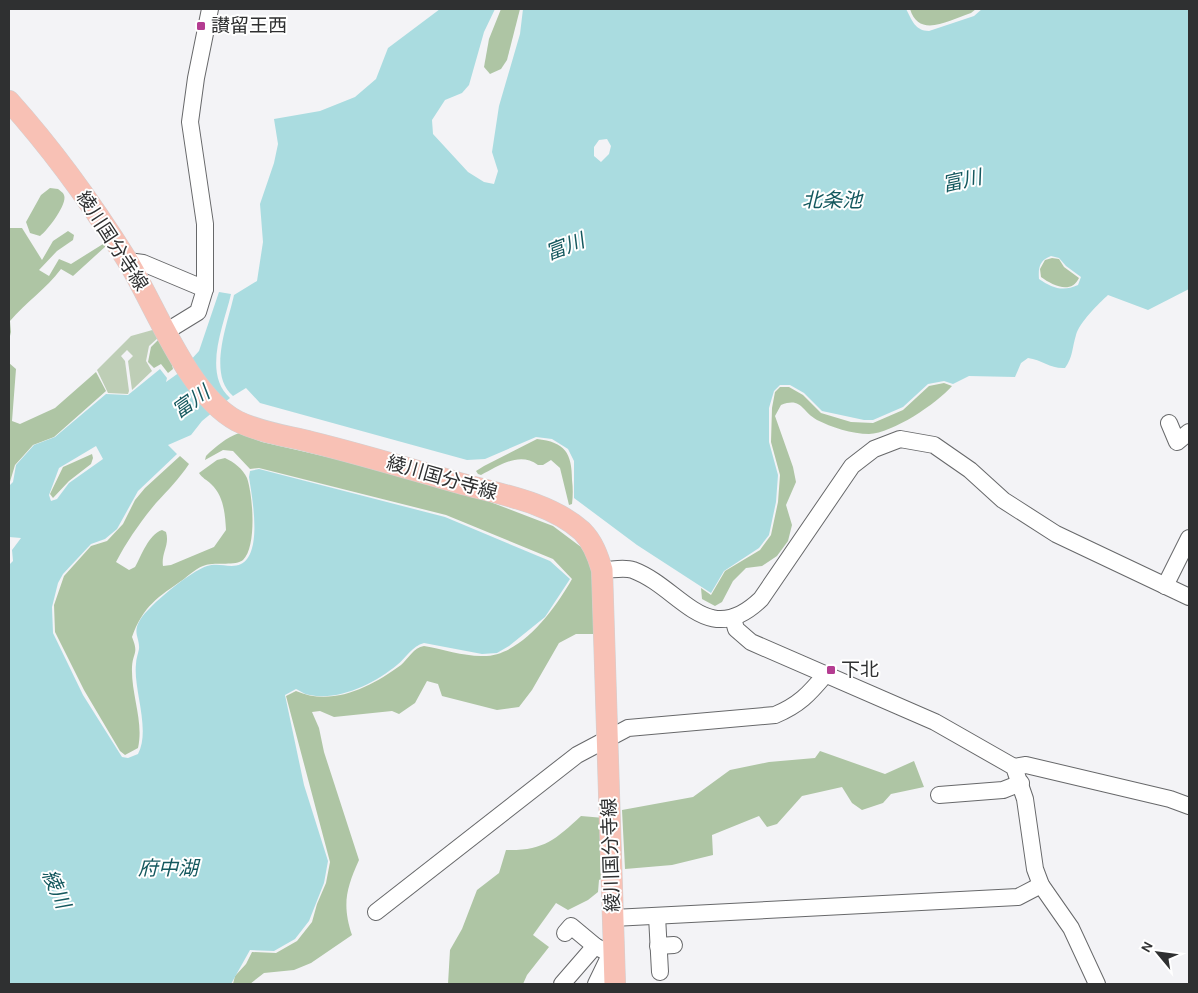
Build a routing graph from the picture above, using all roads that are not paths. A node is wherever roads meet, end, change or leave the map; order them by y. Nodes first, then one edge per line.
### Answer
1 (210, 9) edge
2 (9, 101) edge
3 (128, 261) junction
4 (205, 288) junction
5 (167, 331) junction
6 (1169, 423) dead end
7 (1189, 432) edge
8 (1189, 538) edge
9 (602, 570) junction
10 (1165, 586) junction
11 (1189, 597) edge
12 (732, 618) junction
13 (825, 675) junction
14 (608, 738) junction
15 (1014, 767) junction
16 (1021, 783) junction
17 (939, 795) dead end
18 (1189, 806) edge
19 (1041, 885) junction
20 (376, 912) dead end
21 (657, 916) junction
22 (613, 918) junction
23 (565, 933) dead end
24 (594, 946) junction
25 (612, 956) junction
26 (660, 972) dead end
27 (562, 984) edge
28 (596, 984) edge
29 (614, 984) edge
30 (1097, 984) edge

1 - 4 street
2 - 3 main road, 綾川国分寺線
3 - 4 street
3 - 5 main road, 綾川国分寺線
4 - 5 street
5 - 9 main road, 綾川国分寺線
6 - 7 street
8 - 10 street
9 - 12 street
9 - 14 main road, 綾川国分寺線
10 - 11 street
10 - 12 street
12 - 13 street
13 - 14 street
13 - 15 street
14 - 20 street
14 - 22 main road, 綾川国分寺線
15 - 16 street
15 - 18 street
16 - 17 street
16 - 19 street
19 - 21 street
19 - 30 street
21 - 22 street
21 - 26 street
22 - 25 main road, 綾川国分寺線
23 - 24 street
24 - 25 street
24 - 27 street
25 - 28 street
25 - 29 main road, 綾川国分寺線

